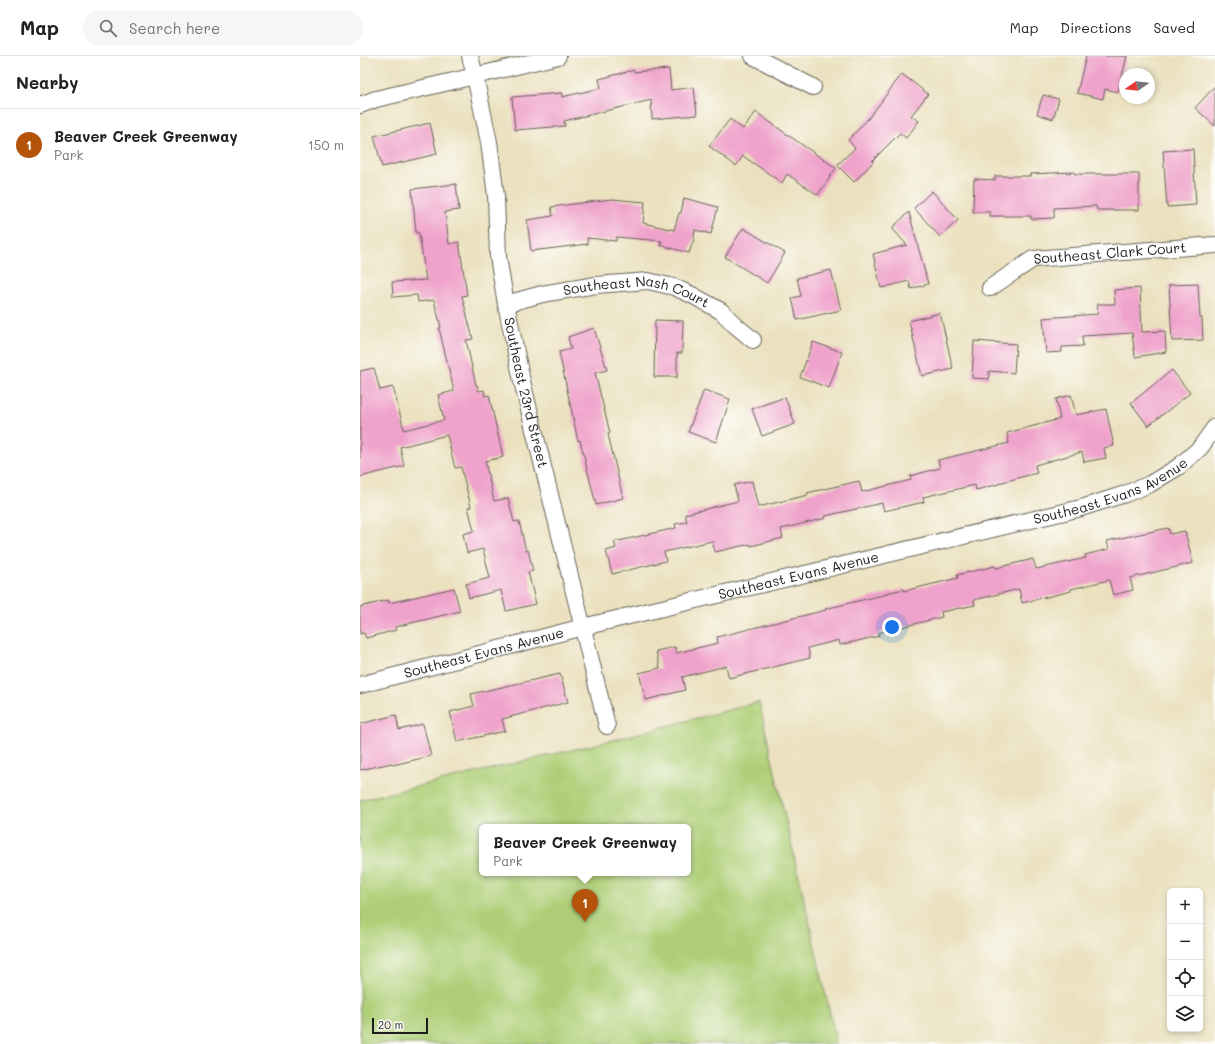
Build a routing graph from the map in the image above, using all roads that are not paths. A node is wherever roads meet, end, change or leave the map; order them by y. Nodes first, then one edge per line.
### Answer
1 (470, 56) edge
2 (558, 56) edge
3 (753, 56) edge
4 (475, 76) junction
5 (813, 87) dead end
6 (360, 105) edge
7 (1215, 245) edge
8 (990, 288) dead end
9 (506, 304) junction
10 (753, 340) dead end
11 (1215, 427) edge
12 (583, 627) junction
13 (360, 685) edge
14 (607, 726) dead end

1 - 4 street, Southeast 23rd Street
2 - 4 street
3 - 5 street
4 - 6 street
4 - 9 street, Southeast 23rd Street
7 - 8 street, Southeast Clark Court
9 - 10 street, Southeast Nash Court
9 - 12 street, Southeast 23rd Street
11 - 12 street, Southeast Evans Avenue
12 - 13 street, Southeast Evans Avenue
12 - 14 street, Southeast 23rd Street

